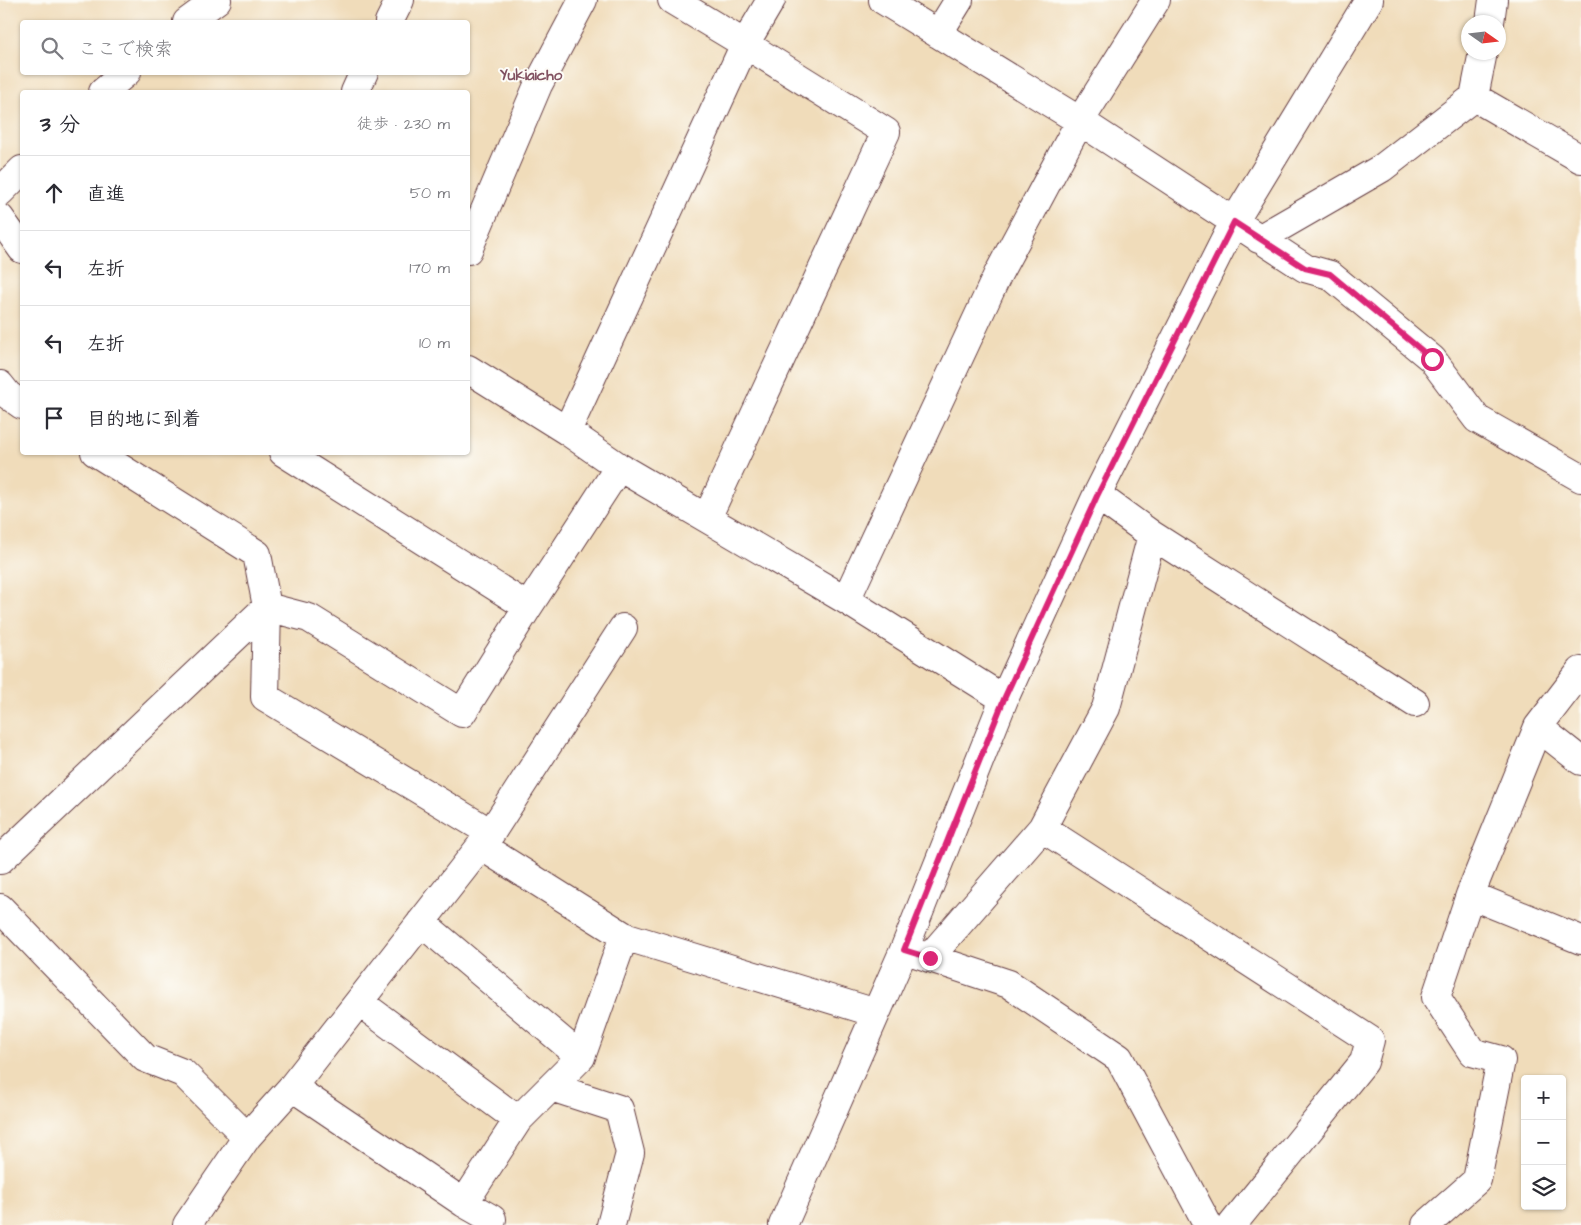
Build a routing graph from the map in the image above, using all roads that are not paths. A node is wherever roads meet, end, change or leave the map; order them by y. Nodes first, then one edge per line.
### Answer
1 (217, 0) edge
2 (400, 0) edge
3 (583, 0) edge
4 (672, 0) edge
5 (771, 0) edge
6 (883, 0) edge
7 (959, 0) edge
8 (1156, 0) edge
9 (1369, 0) edge
10 (1493, 0) edge
11 (1491, 15) edge
12 (190, 20) edge
13 (390, 20) edge
14 (938, 34) junction
15 (745, 44) junction
16 (1481, 60) edge
17 (123, 75) edge
18 (363, 75) edge
19 (105, 90) edge
20 (356, 90) edge
21 (1474, 97) junction
22 (1080, 121) junction
23 (1581, 159) edge
24 (20, 172) edge
25 (0, 192) edge
26 (0, 218) edge
27 (1234, 222) junction
28 (1259, 239) junction
29 (470, 245) edge
30 (20, 246) edge
31 (470, 370) edge
32 (567, 431) junction
33 (100, 455) edge
34 (288, 455) edge
35 (618, 466) junction
36 (1581, 478) edge
37 (1097, 496) junction
38 (706, 518) junction
39 (1152, 535) junction
40 (846, 600) junction
41 (267, 607) junction
42 (528, 607) junction
43 (623, 628) dead end
44 (1581, 671) edge
45 (1004, 699) junction
46 (1415, 703) dead end
47 (1538, 727) junction
48 (1581, 761) edge
49 (1042, 828) junction
50 (486, 839) junction
51 (0, 860) edge
52 (1470, 895) junction
53 (0, 908) edge
54 (421, 922) junction
55 (624, 936) junction
56 (1581, 940) edge
57 (917, 954) junction
58 (359, 1002) junction
59 (876, 1013) junction
60 (581, 1057) junction
61 (292, 1087) junction
62 (551, 1087) junction
63 (518, 1120) junction
64 (247, 1137) junction
65 (464, 1203) junction
66 (187, 1225) edge
67 (490, 1225) edge
68 (611, 1225) edge
69 (783, 1225) edge
70 (1208, 1225) edge
71 (1232, 1225) edge
72 (1426, 1225) edge

1 - 12 street
2 - 13 street
3 - 29 street
4 - 15 street
5 - 15 street
6 - 14 street
7 - 14 street
8 - 22 street
9 - 27 street
10 - 11 street
14 - 22 street
15 - 32 street
15 - 38 street
16 - 21 street
17 - 19 street
18 - 20 street
21 - 23 street
21 - 28 street
22 - 27 street
22 - 40 street
24 - 25 street
26 - 30 street
27 - 28 street
27 - 37 street
28 - 36 street
31 - 32 street
32 - 35 street
33 - 41 street
34 - 42 street
35 - 38 street
35 - 42 street
37 - 39 street
37 - 45 street
38 - 40 street
39 - 46 street
39 - 49 street
40 - 45 street
41 - 42 street
41 - 50 street
41 - 51 street
43 - 50 street
44 - 47 street
45 - 57 street
47 - 48 street
47 - 52 street
49 - 57 street
49 - 71 street
50 - 54 street
50 - 55 street
52 - 56 street
52 - 72 street
53 - 64 street
54 - 58 street
54 - 60 street
55 - 59 street
55 - 60 street
57 - 59 street
57 - 70 street
58 - 61 street
58 - 63 street
59 - 69 street
60 - 62 street
61 - 64 street
61 - 65 street
62 - 63 street
62 - 68 street
63 - 65 street
64 - 66 street
65 - 67 street

